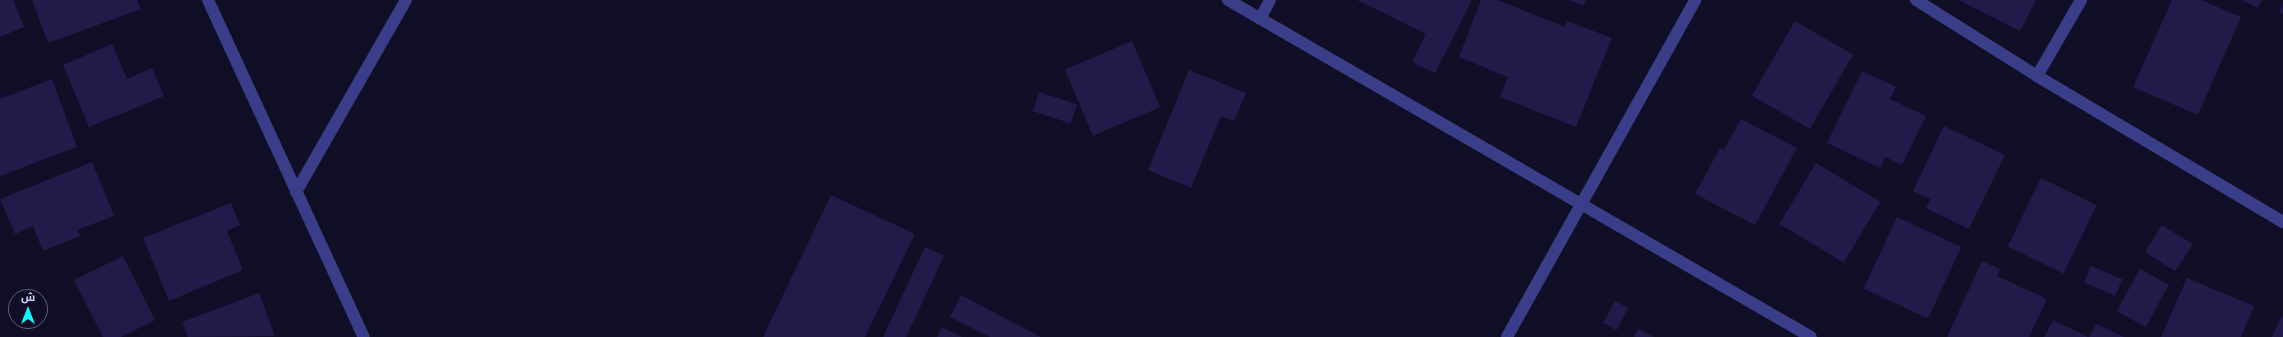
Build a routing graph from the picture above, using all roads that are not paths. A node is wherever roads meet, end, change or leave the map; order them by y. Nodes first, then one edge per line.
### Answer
1 (208, 0) edge
2 (406, 0) edge
3 (1228, 0) edge
4 (1270, 0) edge
5 (1694, 0) edge
6 (1916, 0) edge
7 (2081, 0) edge
8 (1260, 19) junction
9 (2037, 76) junction
10 (296, 192) junction
11 (1581, 204) junction
12 (2283, 222) edge
13 (364, 337) edge
14 (1507, 337) edge
15 (1810, 337) edge

1 - 10 street
2 - 10 street
3 - 8 street
4 - 8 street
5 - 11 street
6 - 9 street
7 - 9 street
8 - 11 street
9 - 12 street
10 - 13 street
11 - 14 street
11 - 15 street

